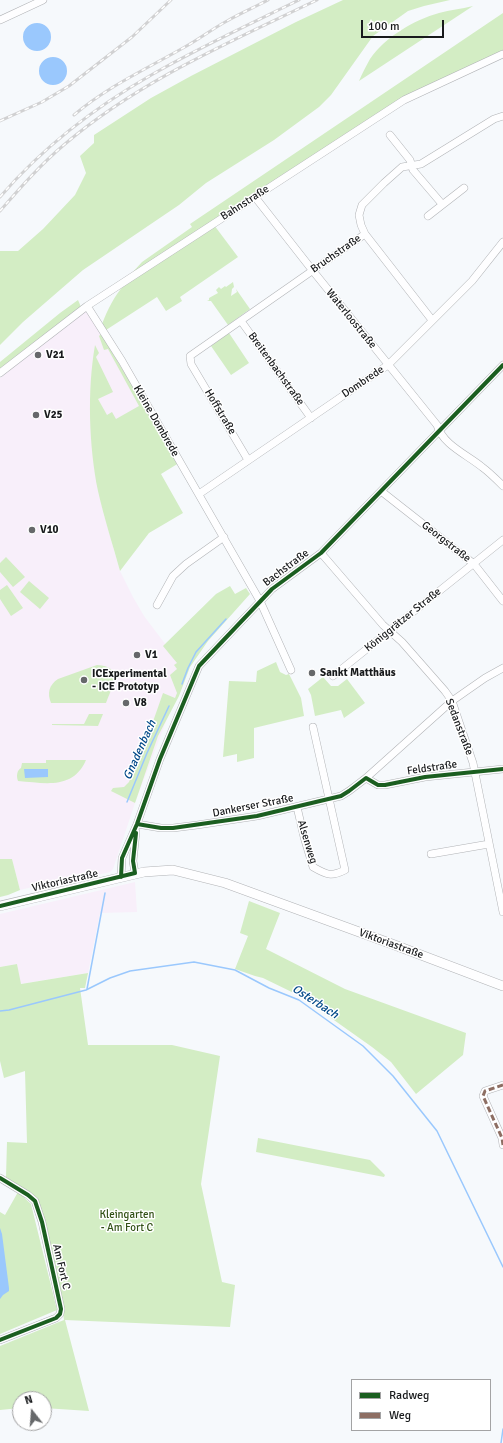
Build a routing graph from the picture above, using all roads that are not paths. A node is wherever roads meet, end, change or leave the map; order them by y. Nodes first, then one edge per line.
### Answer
1 (44, 0) edge
2 (0, 20) edge
3 (503, 54) edge
4 (503, 116) edge
5 (390, 135) dead end
6 (412, 166) junction
7 (464, 188) dead end
8 (255, 197) junction
9 (442, 204) junction
10 (428, 216) dead end
11 (365, 234) junction
12 (503, 242) edge
13 (313, 271) junction
14 (87, 306) junction
15 (432, 320) junction
16 (241, 321) junction
17 (191, 364) joint
18 (388, 364) junction
19 (503, 365) edge
20 (0, 373) edge
21 (311, 418) junction
22 (439, 430) junction
23 (248, 460) junction
24 (503, 486) edge
25 (381, 491) junction
26 (199, 494) junction
27 (224, 537) junction
28 (503, 540) edge
29 (320, 553) junction
30 (474, 564) junction
31 (503, 600) edge
32 (260, 601) junction
33 (157, 605) dead end
34 (389, 631) junction
35 (503, 668) edge
36 (291, 670) dead end
37 (333, 676) dead end
38 (452, 701) junction
39 (313, 728) dead end
40 (503, 769) edge
41 (474, 772) junction
42 (366, 778) junction
43 (329, 799) junction
44 (297, 807) junction
45 (137, 824) junction
46 (489, 844) junction
47 (431, 854) dead end
48 (134, 874) junction
49 (121, 877) junction
50 (502, 897) edge
51 (0, 906) edge
52 (503, 912) edge
53 (503, 986) edge
54 (503, 1085) edge
55 (503, 1141) edge
56 (0, 1178) edge
57 (0, 1340) edge

1 - 2 street
3 - 8 street, Bahnstraße
4 - 6 street, Bruchstraße
5 - 6 street
6 - 9 street
6 - 11 street, Bruchstraße
7 - 9 street
8 - 13 street, Waterloostraße
8 - 14 street, Bahnstraße
9 - 10 street
11 - 13 street, Bruchstraße
11 - 15 street
12 - 15 street, Dombrede
13 - 16 street, Bruchstraße
13 - 18 street, Waterloostraße
14 - 20 street, Bahnstraße
14 - 26 street, Kleine Dombrede
15 - 18 street, Dombrede
16 - 17 street, Bruchstraße
16 - 21 street, Breitenbachstraße
17 - 23 street, Hoffstraße
18 - 21 street, Dombrede
18 - 22 street, Waterloostraße
19 - 22 street, Bachstraße
21 - 23 street, Dombrede
22 - 24 street, Waterloostraße
22 - 25 street, Bachstraße
23 - 26 street, Dombrede
25 - 29 street, Bachstraße
25 - 30 street, Georgstraße
26 - 27 street, Kleine Dombrede
27 - 32 street, Kleine Dombrede
27 - 33 street
28 - 30 street, Königgrätzer Straße
29 - 32 street, Bachstraße
29 - 34 street, Sedanstraße
30 - 31 street, Georgstraße
30 - 34 street, Königgrätzer Straße
32 - 36 street, Kleine Dombrede
32 - 45 street, Bachstraße
34 - 37 street, Königgrätzer Straße
34 - 38 street, Sedanstraße
35 - 38 street, Dankerser Straße
38 - 41 street, Sedanstraße
38 - 42 street, Dankerser Straße
39 - 43 street
40 - 41 street, Feldstraße
41 - 42 street, Feldstraße
41 - 46 street, Sedanstraße
42 - 43 street, Dankerser Straße
43 - 44 street, Dankerser Straße
43 - 44 street, Alsenweg
44 - 45 street, Dankerser Straße
45 - 48 street, Bachstraße
45 - 49 street, Bachstraße
46 - 47 street
46 - 50 street, Sedanstraße
48 - 49 main road, Viktoriastraße
48 - 53 main road, Viktoriastraße
49 - 51 main road, Viktoriastraße
50 - 52 street, Sedanstraße
54 - 55 street
56 - 57 street, Am Fort C

